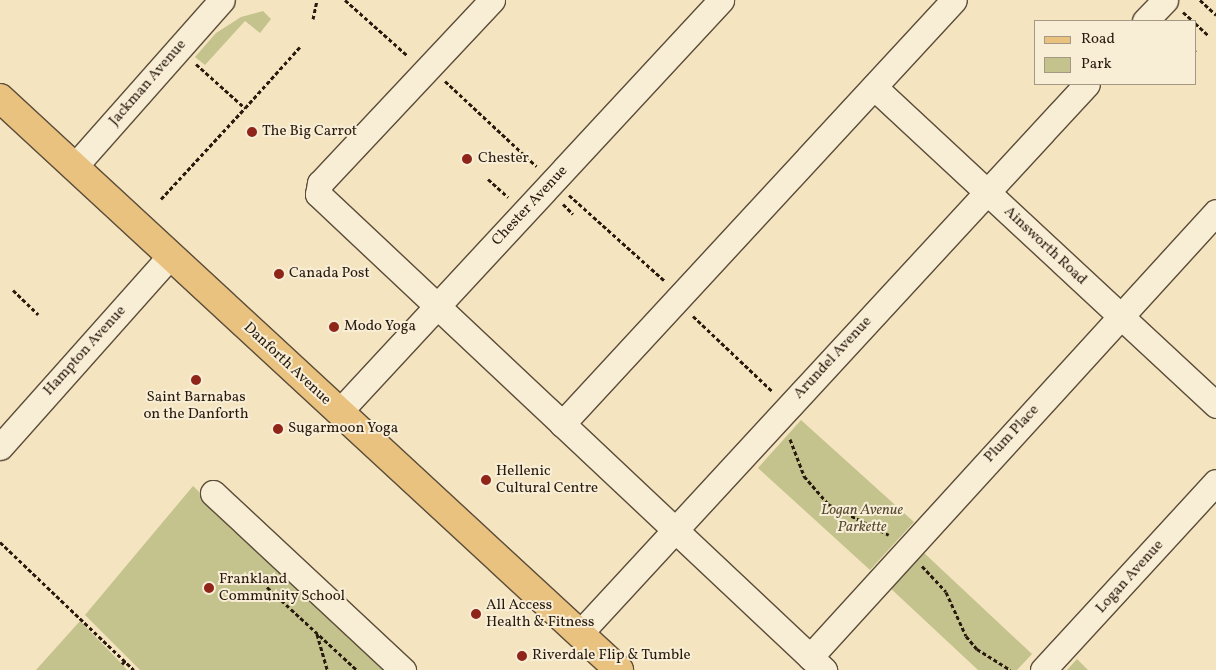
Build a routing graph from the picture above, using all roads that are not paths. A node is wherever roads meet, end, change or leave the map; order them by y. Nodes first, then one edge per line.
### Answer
1 (222, 0) edge
2 (492, 0) edge
3 (721, 0) edge
4 (954, 0) edge
5 (1165, 0) edge
6 (1146, 20) edge
7 (1086, 85) edge
8 (874, 87) junction
9 (0, 98) edge
10 (74, 167) junction
11 (986, 191) junction
12 (1216, 212) edge
13 (171, 256) junction
14 (438, 307) junction
15 (1120, 316) junction
16 (1216, 404) edge
17 (339, 412) junction
18 (562, 424) junction
19 (0, 447) edge
20 (1216, 482) edge
21 (213, 493) dead end
22 (674, 530) junction
23 (580, 633) junction
24 (817, 664) edge
25 (403, 670) edge
26 (619, 670) edge
27 (1043, 670) edge

1 - 10 street, Jackman Avenue
2 - 14 street
3 - 14 street, Chester Avenue
4 - 8 street
5 - 6 street
7 - 11 street, Arundel Avenue
8 - 11 street, Ainsworth Road
8 - 18 street
9 - 10 main road, Danforth Avenue
10 - 13 main road, Danforth Avenue
11 - 15 street, Ainsworth Road
11 - 22 street, Arundel Avenue
12 - 15 street, Plum Place
13 - 17 main road, Danforth Avenue
13 - 19 street, Hampton Avenue
14 - 17 street, Chester Avenue
14 - 18 street
15 - 16 street, Ainsworth Road
15 - 24 street, Plum Place
17 - 23 main road, Danforth Avenue
18 - 22 street
20 - 27 street, Logan Avenue
21 - 25 street
22 - 23 street, Arundel Avenue
22 - 24 street
23 - 26 main road, Danforth Avenue

